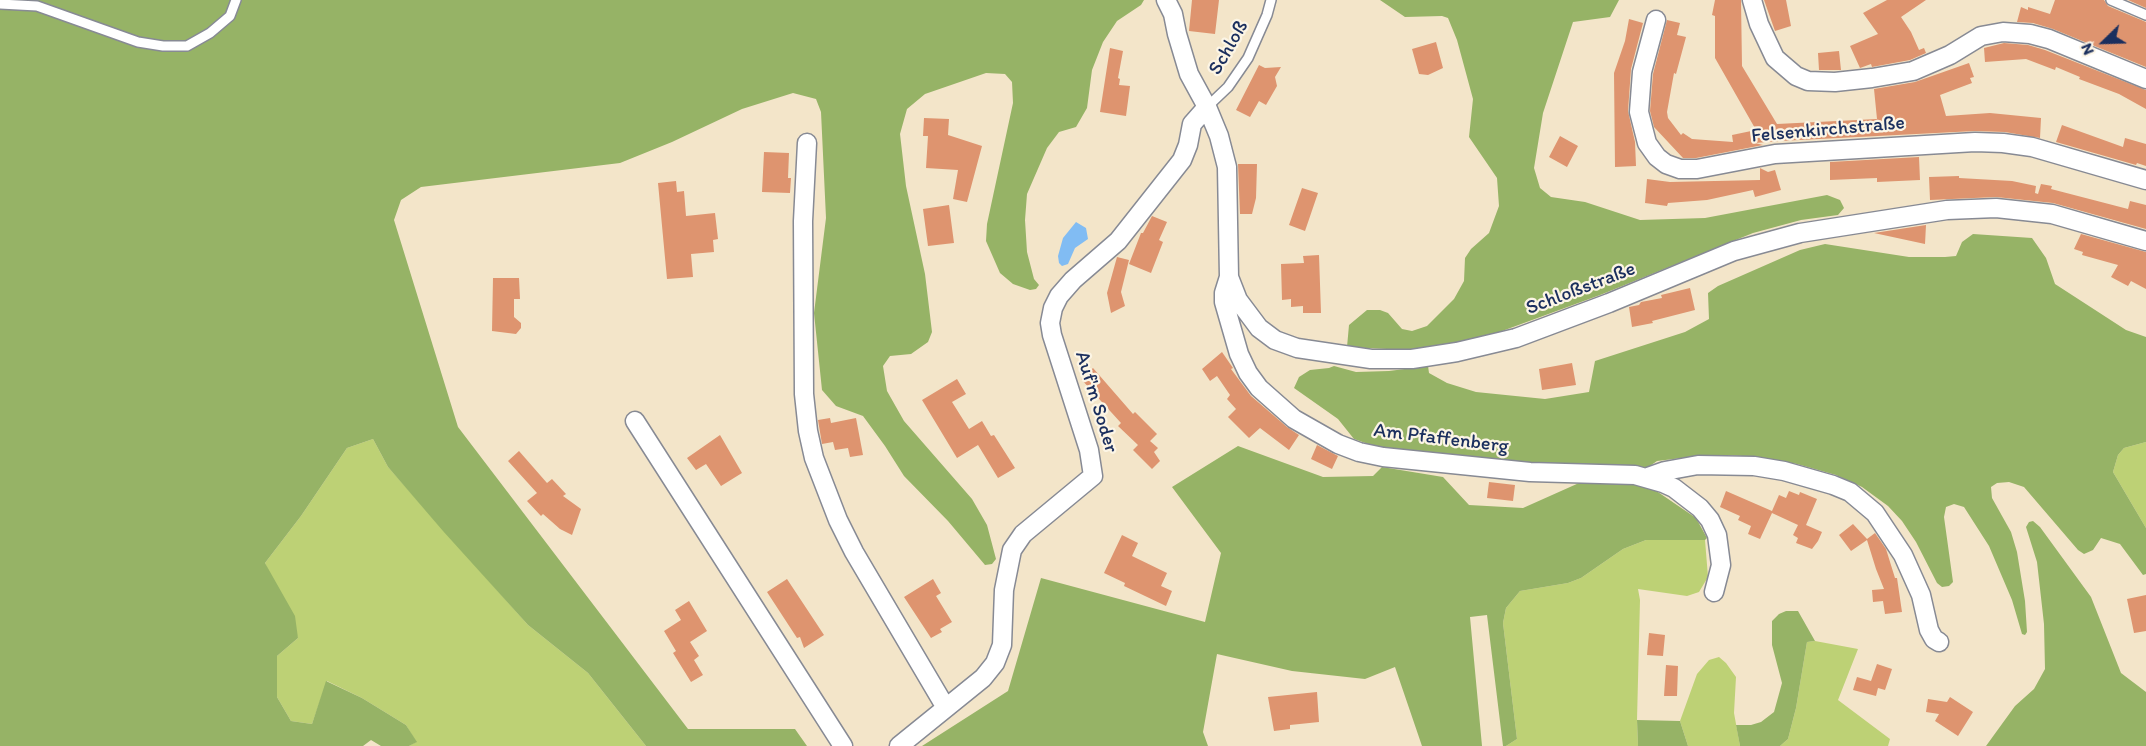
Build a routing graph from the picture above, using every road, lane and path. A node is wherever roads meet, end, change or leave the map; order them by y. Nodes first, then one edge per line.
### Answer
1 (236, 0) edge
2 (1166, 0) edge
3 (1271, 0) edge
4 (1752, 0) edge
5 (2111, 0) edge
6 (0, 4) edge
7 (2146, 15) edge
8 (1656, 20) dead end
9 (2146, 79) edge
10 (1208, 107) junction
11 (807, 143) dead end
12 (2146, 180) edge
13 (2146, 241) edge
14 (1229, 277) junction
15 (635, 421) dead end
16 (1648, 477) junction
17 (1714, 592) dead end
18 (1939, 642) dead end
19 (946, 708) junction
20 (843, 746) edge
21 (899, 746) edge

1 - 6 lane
2 - 10 street, Schloßstraße
3 - 10 lane, Schloß
4 - 9 street
5 - 7 lane
8 - 12 street, Felsenkirchstraße
10 - 14 street, Schloßstraße
10 - 19 street, Auf'm Soder
11 - 19 street
13 - 14 street, Schloßstraße
14 - 16 street, Am Pfaffenberg
15 - 20 street
16 - 17 street, Am Pfaffenberg
16 - 18 street, Am Pfaffenberg
19 - 21 street, Auf'm Soder

